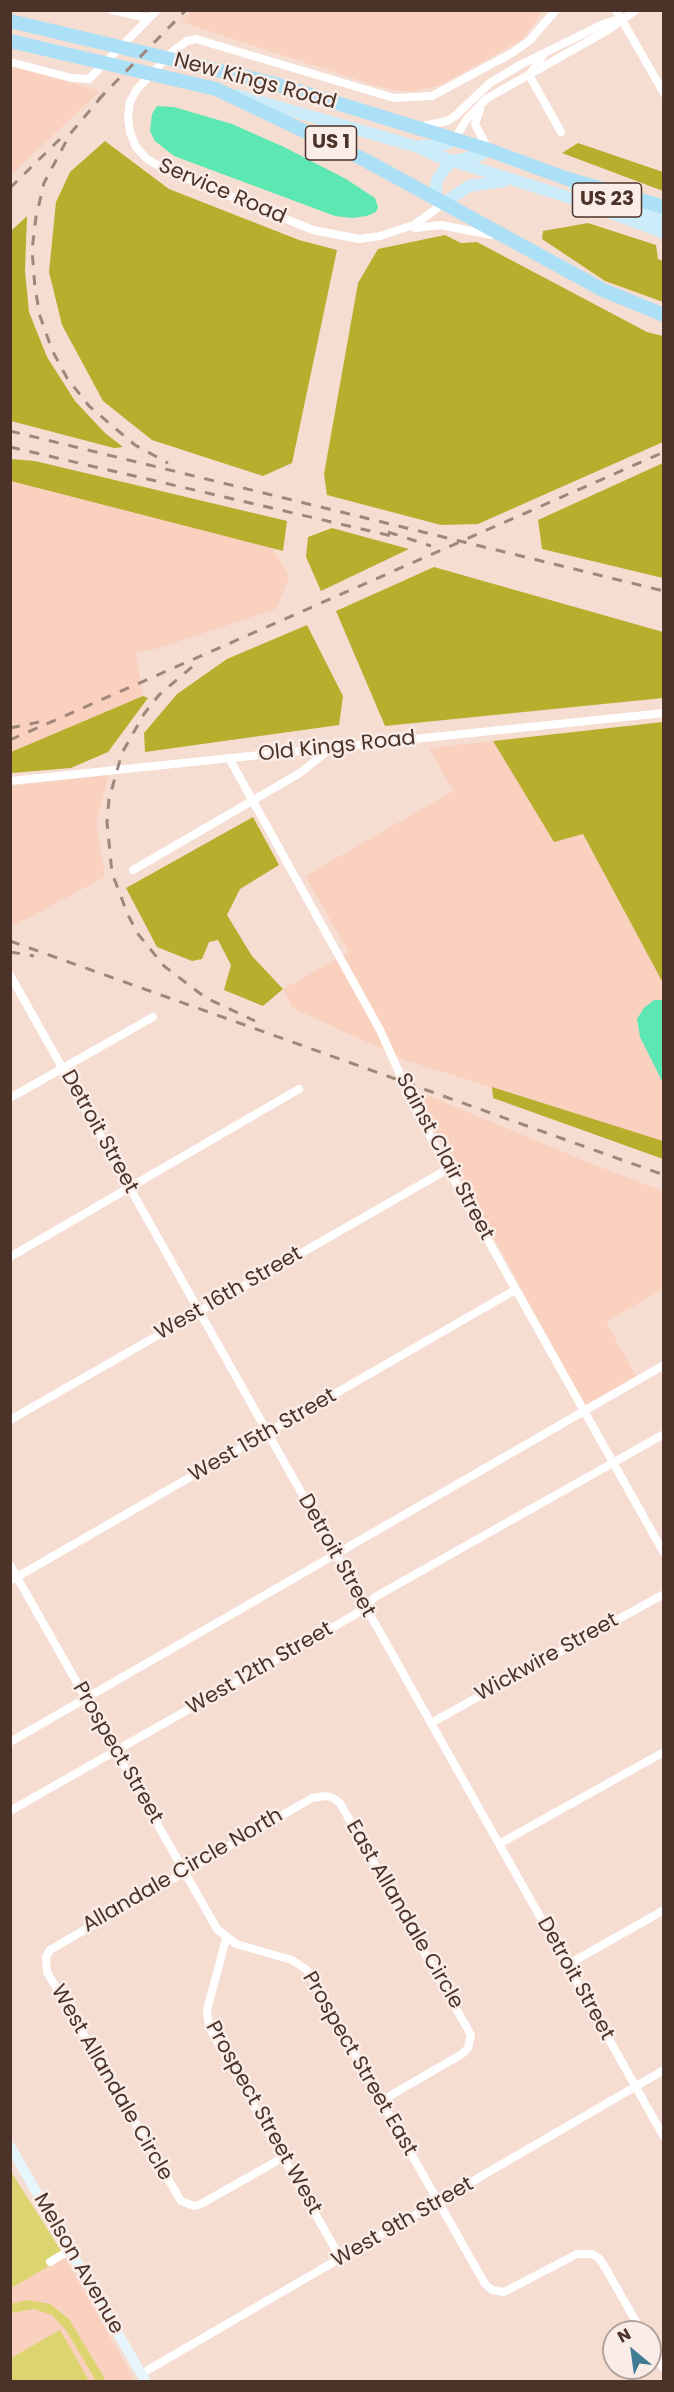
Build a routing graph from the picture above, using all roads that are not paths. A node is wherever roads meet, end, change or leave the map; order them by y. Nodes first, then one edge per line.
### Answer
1 (112, 10) edge
2 (157, 10) edge
3 (556, 10) edge
4 (616, 10) edge
5 (636, 10) edge
6 (148, 18) junction
7 (622, 18) junction
8 (10, 21) edge
9 (10, 41) edge
10 (549, 50) junction
11 (10, 62) edge
12 (529, 75) junction
13 (216, 89) junction
14 (663, 93) edge
15 (486, 99) junction
16 (412, 128) junction
17 (561, 132) dead end
18 (453, 141) junction
19 (418, 147) junction
20 (489, 150) junction
21 (453, 161) junction
22 (565, 178) junction
23 (515, 180) junction
24 (439, 201) junction
25 (663, 207) edge
26 (663, 221) edge
27 (399, 231) junction
28 (663, 233) edge
29 (518, 244) junction
30 (663, 315) edge
31 (663, 713) edge
32 (331, 748) junction
33 (229, 758) junction
34 (10, 782) edge
35 (254, 801) junction
36 (133, 870) dead end
37 (10, 975) edge
38 (153, 1017) dead end
39 (63, 1068) junction
40 (299, 1089) dead end
41 (10, 1098) edge
42 (448, 1169) junction
43 (130, 1187) junction
44 (10, 1257) edge
45 (515, 1290) junction
46 (200, 1310) junction
47 (663, 1365) edge
48 (583, 1411) junction
49 (10, 1420) edge
50 (267, 1433) junction
51 (663, 1434) edge
52 (613, 1463) junction
53 (663, 1553) edge
54 (335, 1554) junction
55 (10, 1565) edge
56 (14, 1579) edge
57 (663, 1594) edge
58 (365, 1607) junction
59 (86, 1699) junction
60 (431, 1723) junction
61 (10, 1742) edge
62 (115, 1752) junction
63 (663, 1752) edge
64 (326, 1796) joint
65 (10, 1811) edge
66 (499, 1844) junction
67 (184, 1871) junction
68 (663, 1910) edge
69 (226, 1939) junction
70 (46, 1957) joint
71 (567, 1965) junction
72 (663, 2070) edge
73 (636, 2087) junction
74 (381, 2101) junction
75 (663, 2137) edge
76 (10, 2146) edge
77 (284, 2157) junction
78 (439, 2202) junction
79 (70, 2250) junction
80 (341, 2259) junction
81 (50, 2262) dead end
82 (635, 2320) edge
83 (143, 2378) edge

1 - 6 street
2 - 6 street
3 - 27 street, Service Road
4 - 7 street
5 - 7 street
6 - 11 street
7 - 10 street
7 - 12 street
7 - 14 street
8 - 16 highway, New Kings Road / US 1
9 - 13 highway, New Kings Road / US 1
10 - 12 street
10 - 16 street
12 - 15 street
12 - 17 street
13 - 19 main road, New Kings Road / US 23
13 - 24 highway, US 1
15 - 18 street
15 - 20 street
16 - 18 highway, New Kings Road / US 1
18 - 19 main road
18 - 20 highway, New Kings Road / US 1
19 - 21 main road, New Kings Road / US 23
20 - 21 main road
20 - 22 highway, New Kings Road / US 1
21 - 23 main road, New Kings Road / US 23
21 - 24 main road
22 - 25 highway, US 1
22 - 26 main road, New Kings Road / US 23
23 - 24 main road
23 - 28 main road, New Kings Road / US 23
24 - 27 street, Service Road
24 - 29 highway, US 1
27 - 29 street
29 - 30 highway, US 1
31 - 32 street, Old Kings Road
32 - 33 street, Old Kings Road
32 - 35 street
33 - 34 street, Old Kings Road
33 - 35 street, Sainst Clair Street
35 - 36 street
35 - 42 street, Sainst Clair Street
37 - 39 street, Detroit Street
38 - 39 street
39 - 41 street
39 - 43 street, Detroit Street
40 - 43 street
42 - 45 street, Sainst Clair Street
42 - 46 street, West 16th Street
43 - 44 street
43 - 46 street, Detroit Street
45 - 48 street, Sainst Clair Street
45 - 50 street, West 15th Street
46 - 49 street, West 16th Street
46 - 50 street, Detroit Street
47 - 48 street
48 - 52 street, Sainst Clair Street
48 - 54 street
50 - 54 street, Detroit Street
50 - 56 street, West 15th Street
51 - 52 street, West 12th Street
52 - 53 street, Sainst Clair Street
52 - 58 street, West 12th Street
54 - 58 street, Detroit Street
54 - 59 street
55 - 56 street, Prospect Street
56 - 59 street, Prospect Street
57 - 60 street, Wickwire Street
58 - 60 street, Detroit Street
58 - 62 street, West 12th Street
59 - 61 street
59 - 62 street, Prospect Street
60 - 66 street, Detroit Street
62 - 65 street, West 12th Street
62 - 67 street, Prospect Street
63 - 66 street
64 - 67 street, Allandale Circle North
64 - 74 street, East Allandale Circle
66 - 71 street, Detroit Street
67 - 69 street, Prospect Street
67 - 70 street, Allandale Circle North
68 - 71 street
69 - 74 street, Prospect Street East
69 - 77 street, Prospect Street West
70 - 77 street, West Allandale Circle
71 - 73 street, Detroit Street
72 - 73 street, West 9th Street
73 - 75 street, Detroit Street
73 - 78 street, West 9th Street
74 - 78 street, Prospect Street East
76 - 79 street, Melson Avenue
77 - 80 street, Prospect Street West
78 - 80 street, West 9th Street
78 - 82 street
79 - 81 street
79 - 83 street, Melson Avenue
80 - 83 street, West 9th Street

